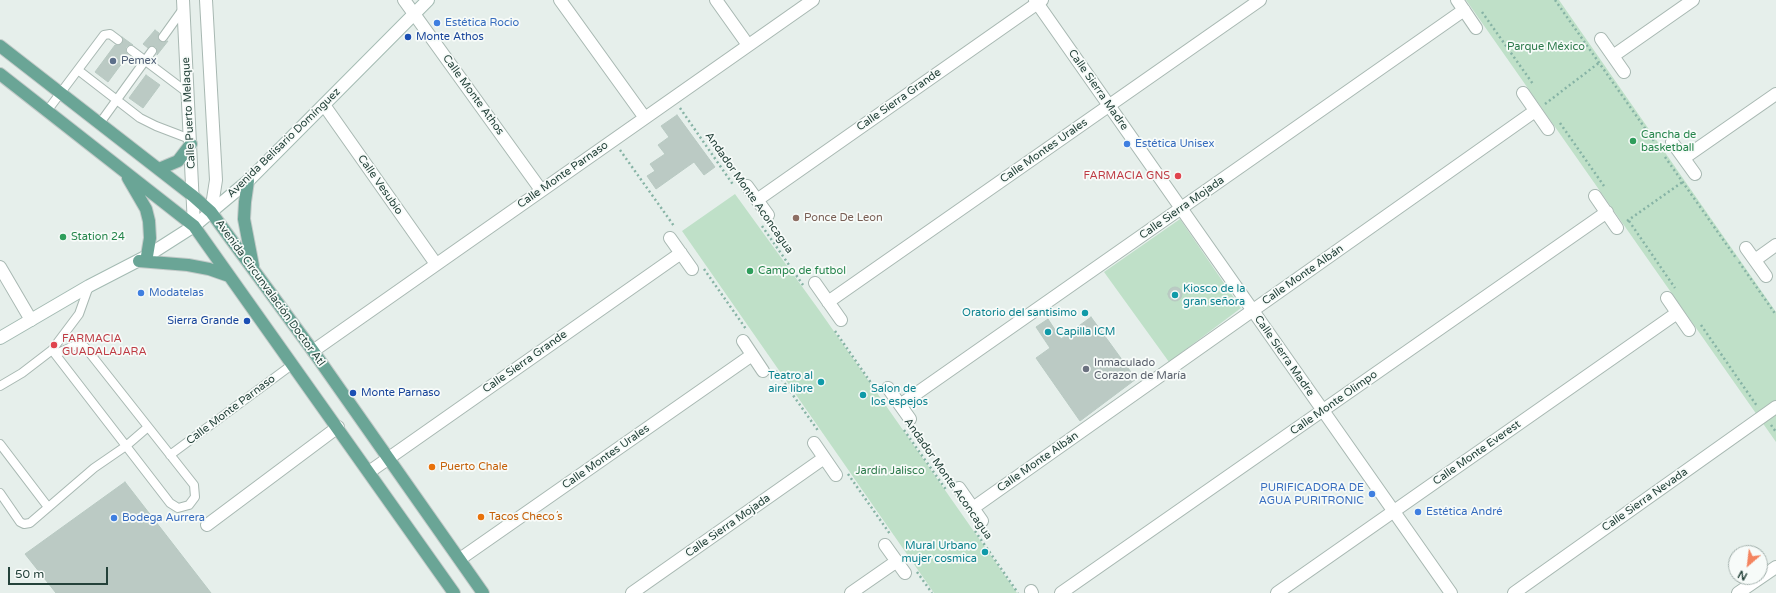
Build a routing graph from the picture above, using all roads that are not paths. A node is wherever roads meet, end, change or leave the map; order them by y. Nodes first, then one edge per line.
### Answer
1 (206, 0) edge
2 (404, 0) edge
3 (428, 0) edge
4 (560, 0) edge
5 (716, 0) edge
6 (813, 0) edge
7 (1260, 0) edge
8 (1457, 0) edge
9 (1693, 0) edge
10 (1038, 1) edge
11 (183, 4) edge
12 (1464, 10) junction
13 (414, 14) junction
14 (1476, 28) dead end
15 (163, 37) dead end
16 (1601, 39) dead end
17 (118, 40) dead end
18 (748, 45) junction
19 (0, 46) edge
20 (131, 50) dead end
21 (152, 51) dead end
22 (1612, 55) junction
23 (145, 61) junction
24 (78, 70) junction
25 (1624, 72) dead end
26 (0, 74) edge
27 (61, 92) junction
28 (188, 93) junction
29 (1523, 94) dead end
30 (1776, 94) edge
31 (117, 100) junction
32 (324, 105) junction
33 (1109, 106) junction
34 (47, 111) junction
35 (1535, 112) junction
36 (644, 118) junction
37 (100, 123) junction
38 (1548, 129) dead end
39 (190, 142) junction
40 (1672, 142) dead end
41 (1684, 158) junction
42 (160, 169) junction
43 (124, 171) junction
44 (1695, 174) road end
45 (248, 181) junction
46 (743, 189) road end
47 (541, 190) junction
48 (193, 196) junction
49 (1595, 196) dead end
50 (757, 200) junction
51 (1181, 209) junction
52 (211, 212) junction
53 (1607, 212) junction
54 (764, 220) road end
55 (194, 226) junction
56 (1617, 228) road end
57 (670, 238) dead end
58 (1776, 245) edge
59 (1746, 248) dead end
60 (681, 253) junction
61 (143, 259) junction
62 (1754, 260) junction
63 (436, 264) junction
64 (0, 267) edge
65 (253, 269) junction
66 (692, 269) dead end
67 (228, 276) junction
68 (1766, 276) dead end
69 (89, 286) junction
70 (810, 286) road end
71 (1667, 298) dead end
72 (828, 302) junction
73 (1253, 311) junction
74 (1678, 314) junction
75 (31, 320) junction
76 (837, 324) road end
77 (1690, 330) dead end
78 (0, 338) edge
79 (743, 341) dead end
80 (313, 351) junction
81 (54, 352) junction
82 (752, 355) junction
83 (292, 364) junction
84 (763, 371) dead end
85 (0, 386) edge
86 (883, 390) road end
87 (900, 405) junction
88 (1776, 407) edge
89 (1323, 411) junction
90 (905, 422) road end
91 (148, 427) junction
92 (338, 427) junction
93 (814, 443) dead end
94 (0, 444) edge
95 (126, 446) junction
96 (170, 455) junction
97 (389, 458) junction
98 (824, 458) junction
99 (369, 472) junction
100 (836, 475) dead end
101 (955, 492) road end
102 (0, 493) edge
103 (48, 507) junction
104 (972, 508) junction
105 (1394, 512) junction
106 (207, 525) dead end
107 (977, 525) road end
108 (885, 544) dead end
109 (460, 559) junction
110 (897, 562) junction
111 (1776, 567) edge
112 (905, 573) dead end
113 (454, 593) edge
114 (484, 593) edge
115 (632, 593) edge
116 (851, 593) edge
117 (1061, 593) edge
118 (1278, 593) edge
119 (1451, 593) edge
120 (1514, 593) edge
121 (1738, 593) edge

1 - 52 street, Calle Puerto Melaque
2 - 13 street, Calle Monte Athos
3 - 13 street, Avenida Belisario Domínguez
4 - 36 street
5 - 18 street
6 - 18 street, Calle Monte Parnaso
7 - 33 street, Calle Montes Urales
8 - 12 street
9 - 22 street
10 - 33 street, Calle Sierra Madre
10 - 50 street, Calle Sierra Grande
11 - 15 lane
11 - 28 street, Calle Puerto Melaque
12 - 14 street
12 - 51 street, Calle Sierra Mojada
13 - 32 street, Avenida Belisario Domínguez
13 - 47 street, Calle Monte Athos
16 - 22 street
17 - 24 lane
18 - 36 street, Calle Monte Parnaso
19 - 27 main road, Avenida Circunvalación Doctor Atl
20 - 23 lane
21 - 23 lane
22 - 25 street
23 - 28 lane
23 - 31 lane
24 - 27 lane
24 - 31 lane
26 - 34 main road, Avenida Circunvalación Doctor Atl
27 - 34 lane
27 - 37 main road, Avenida Circunvalación Doctor Atl
28 - 39 street, Calle Puerto Melaque
29 - 35 street
30 - 41 street
31 - 37 lane
31 - 39 lane
32 - 45 street, Avenida Belisario Domínguez
32 - 63 street, Calle Vesubio
33 - 51 street, Calle Sierra Madre
33 - 72 street, Calle Montes Urales
34 - 43 main road, Avenida Circunvalación Doctor Atl
35 - 38 street
35 - 73 street, Calle Monte Albán
36 - 47 street, Calle Monte Parnaso
37 - 42 main road, Avenida Circunvalación Doctor Atl
39 - 42 main road
39 - 48 street, Calle Puerto Melaque
40 - 41 street
41 - 44 street
42 - 48 main road, Avenida Circunvalación Doctor Atl
43 - 55 main road, Avenida Circunvalación Doctor Atl
43 - 61 main road
45 - 52 street, Avenida Belisario Domínguez
45 - 65 main road
46 - 50 street
47 - 63 street, Calle Monte Parnaso
48 - 52 main road, Avenida Circunvalación Doctor Atl
48 - 55 street, Calle Puerto Melaque
49 - 53 street
50 - 54 street
51 - 73 street, Calle Sierra Madre
51 - 87 street, Calle Sierra Mojada
52 - 55 street, Avenida Belisario Domínguez
52 - 65 main road, Avenida Circunvalación Doctor Atl
53 - 56 street
53 - 89 street, Calle Monte Olimpo
55 - 61 street, Avenida Belisario Domínguez
55 - 67 main road, Avenida Circunvalación Doctor Atl
57 - 60 street
58 - 62 street
59 - 62 street
60 - 66 street
60 - 97 street, Calle Sierra Grande
61 - 67 main road
61 - 69 street, Avenida Belisario Domínguez
62 - 68 street
63 - 80 street, Calle Monte Parnaso
64 - 75 street
65 - 80 main road, Avenida Circunvalación Doctor Atl
67 - 83 main road, Avenida Circunvalación Doctor Atl
69 - 75 street, Avenida Belisario Domínguez
69 - 81 lane
70 - 72 street
71 - 74 street
72 - 76 street
73 - 89 street, Calle Sierra Madre
73 - 104 street, Calle Monte Albán
74 - 77 street
74 - 105 street, Calle Monte Everest
75 - 78 street, Avenida Belisario Domínguez
79 - 82 street
80 - 97 main road, Avenida Circunvalación Doctor Atl
81 - 85 lane
81 - 91 lane
81 - 95 lane
82 - 84 street
82 - 109 street, Calle Montes Urales
83 - 92 main road, Avenida Circunvalación Doctor Atl
83 - 96 lane, Calle Monte Parnaso
86 - 87 street
87 - 90 street
88 - 120 street, Calle Sierra Nevada
89 - 105 street, Calle Sierra Madre
89 - 117 street, Calle Monte Olimpo
91 - 95 lane
91 - 96 lane
92 - 99 main road, Avenida Circunvalación Doctor Atl
92 - 106 street
93 - 98 street
94 - 103 lane
95 - 96 lane
95 - 103 lane
97 - 99 street, Calle Sierra Grande
97 - 109 main road, Avenida Circunvalación Doctor Atl
98 - 100 street
98 - 115 street, Calle Sierra Mojada
99 - 113 main road, Avenida Circunvalación Doctor Atl
101 - 104 street
102 - 103 lane
104 - 107 street
105 - 118 street, Calle Monte Everest
105 - 119 street, Calle Sierra Madre
108 - 110 street
109 - 114 main road, Avenida Circunvalación Doctor Atl
110 - 112 street
110 - 116 street
111 - 121 street

